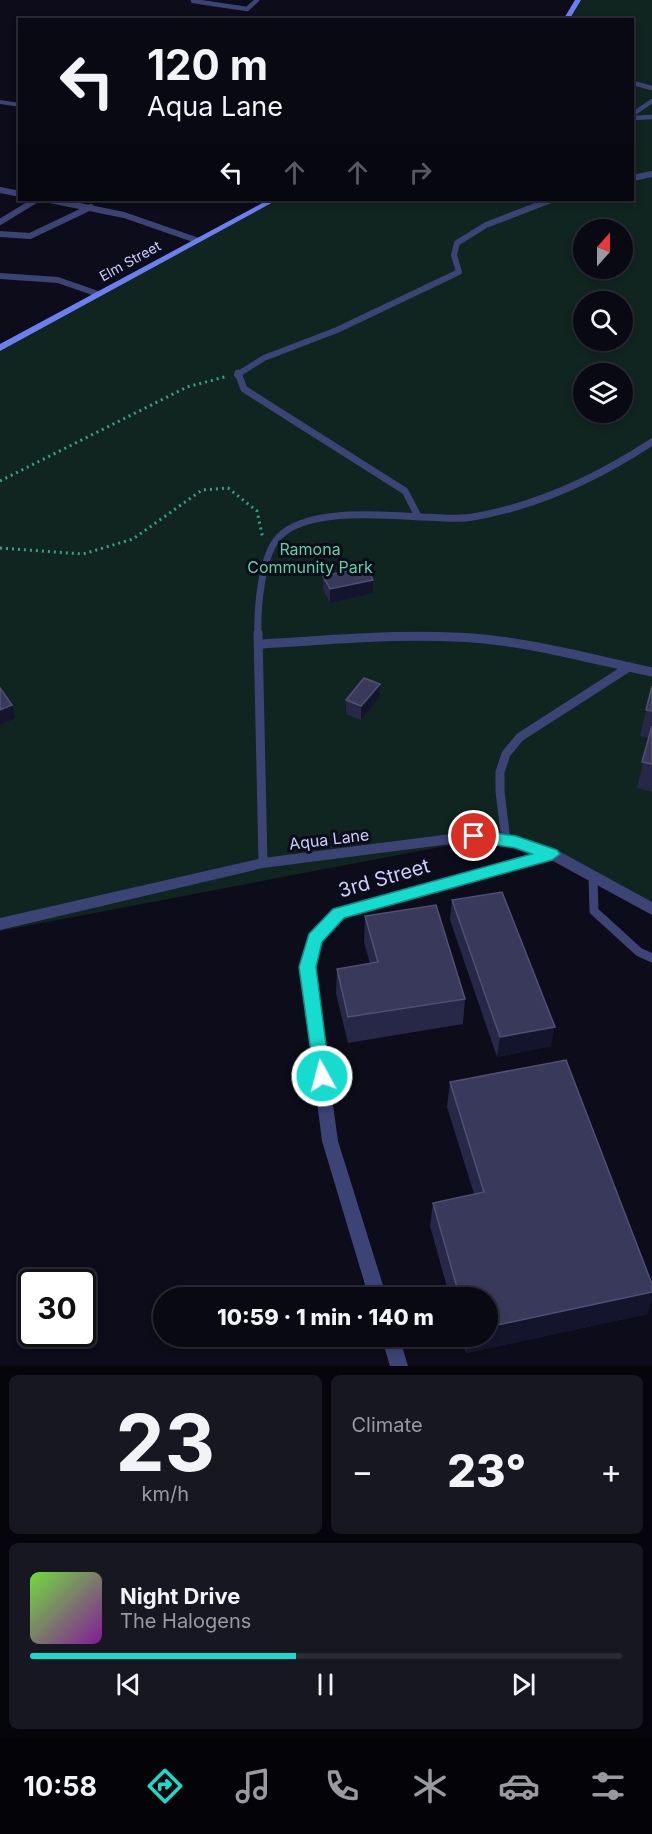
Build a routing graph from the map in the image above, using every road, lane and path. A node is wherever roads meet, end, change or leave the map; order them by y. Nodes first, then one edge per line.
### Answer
1 (195, 0) edge
2 (257, 0) edge
3 (578, 0) edge
4 (567, 18) edge
5 (634, 83) edge
6 (652, 88) edge
7 (652, 101) edge
8 (0, 102) edge
9 (18, 105) edge
10 (634, 115) edge
11 (634, 116) edge
12 (652, 117) edge
13 (652, 174) edge
14 (634, 178) edge
15 (0, 190) edge
16 (11, 192) junction
17 (18, 194) edge
18 (0, 198) edge
19 (34, 201) edge
20 (56, 201) edge
21 (271, 201) edge
22 (547, 201) edge
23 (91, 207) junction
24 (0, 222) edge
25 (0, 234) edge
26 (196, 240) junction
27 (0, 276) edge
28 (98, 294) junction
29 (0, 348) edge
30 (237, 374) junction
31 (652, 442) edge
32 (0, 481) edge
33 (418, 516) junction
34 (275, 545) junction
35 (0, 548) edge
36 (259, 644) junction
37 (629, 667) junction
38 (652, 672) edge
39 (506, 841) junction
40 (552, 854) junction
41 (263, 863) junction
42 (593, 877) junction
43 (652, 909) edge
44 (0, 924) edge
45 (652, 958) edge
46 (375, 1287) edge
47 (393, 1347) edge
48 (399, 1366) edge

1 - 2 lane
3 - 4 street
5 - 6 lane
7 - 10 lane
8 - 9 street
11 - 12 lane
13 - 14 lane
15 - 16 lane
16 - 17 lane
16 - 18 lane
19 - 24 lane
20 - 23 lane
21 - 26 street, Elm Street
22 - 30 lane
23 - 25 lane
23 - 26 lane
26 - 28 street, Elm Street
27 - 28 lane
28 - 29 street, Elm Street
30 - 32 path
30 - 33 lane
31 - 33 lane
33 - 34 lane
34 - 35 path
34 - 36 lane
36 - 37 lane
36 - 41 lane
37 - 38 lane
37 - 39 lane
39 - 40 street, Aqua Lane
39 - 41 street, Aqua Lane
40 - 42 street, Aqua Lane
40 - 46 street, 3rd Street
41 - 44 street, Aqua Lane
42 - 43 street, Aqua Lane
42 - 45 lane
47 - 48 street

